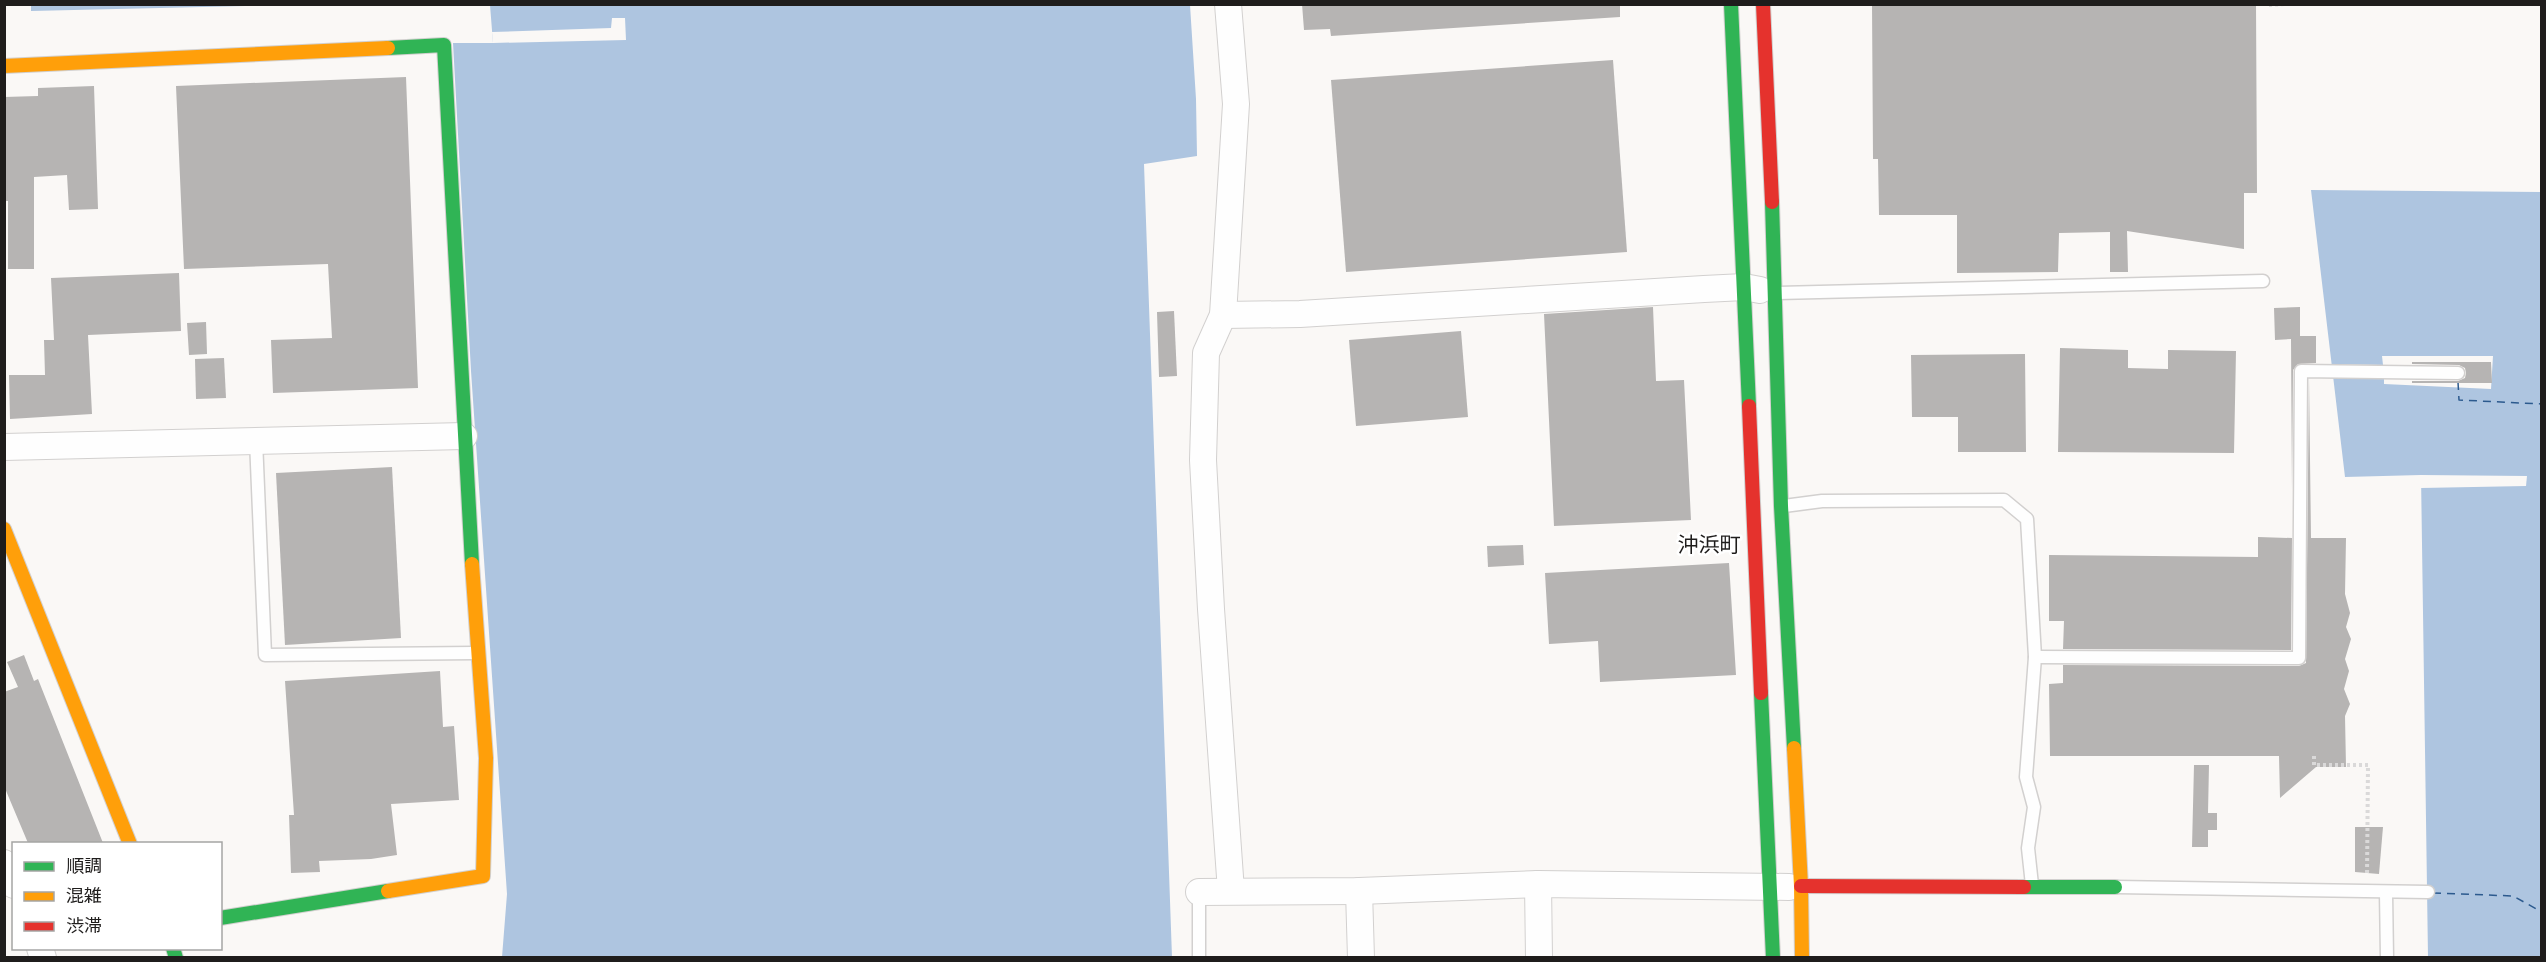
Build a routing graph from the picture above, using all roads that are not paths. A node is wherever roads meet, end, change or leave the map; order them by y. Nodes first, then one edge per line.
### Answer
1 (1228, 4) edge
2 (1731, 4) edge
3 (1763, 4) edge
4 (4, 66) edge
5 (2263, 281) dead end
6 (1744, 287) junction
7 (1776, 293) junction
8 (1223, 315) junction
9 (2458, 373) dead end
10 (464, 436) junction
11 (256, 440) junction
12 (4, 447) edge
13 (1767, 505) junction
14 (4, 529) edge
15 (477, 653) junction
16 (2035, 657) junction
17 (130, 842) edge
18 (4, 863) edge
19 (12, 881) edge
20 (1538, 884) junction
21 (1801, 886) junction
22 (2032, 886) junction
23 (2115, 887) joint
24 (1772, 888) junction
25 (1232, 891) junction
26 (1359, 891) junction
27 (1199, 892) joint
28 (2428, 892) dead end
29 (2386, 893) junction
30 (222, 918) edge
31 (1199, 957) edge
32 (1361, 957) edge
33 (1539, 957) edge
34 (1773, 957) edge
35 (1802, 957) edge
36 (2387, 957) edge

1 - 8 street
2 - 6 street
3 - 7 street
4 - 10 street
5 - 7 lane
6 - 7 street
6 - 8 street
6 - 13 street
7 - 13 street
8 - 25 street
9 - 16 lane
10 - 11 street
10 - 15 street
11 - 12 street
11 - 15 lane
13 - 16 lane
13 - 21 street
13 - 24 street
14 - 17 street
15 - 30 street
16 - 22 lane
18 - 19 street
20 - 24 street
20 - 26 street
20 - 33 street
21 - 22 street
21 - 24 street
21 - 35 street
22 - 23 street
23 - 29 lane
24 - 34 street
25 - 26 street
25 - 27 street
26 - 32 street
27 - 31 lane
28 - 29 lane
29 - 36 lane

